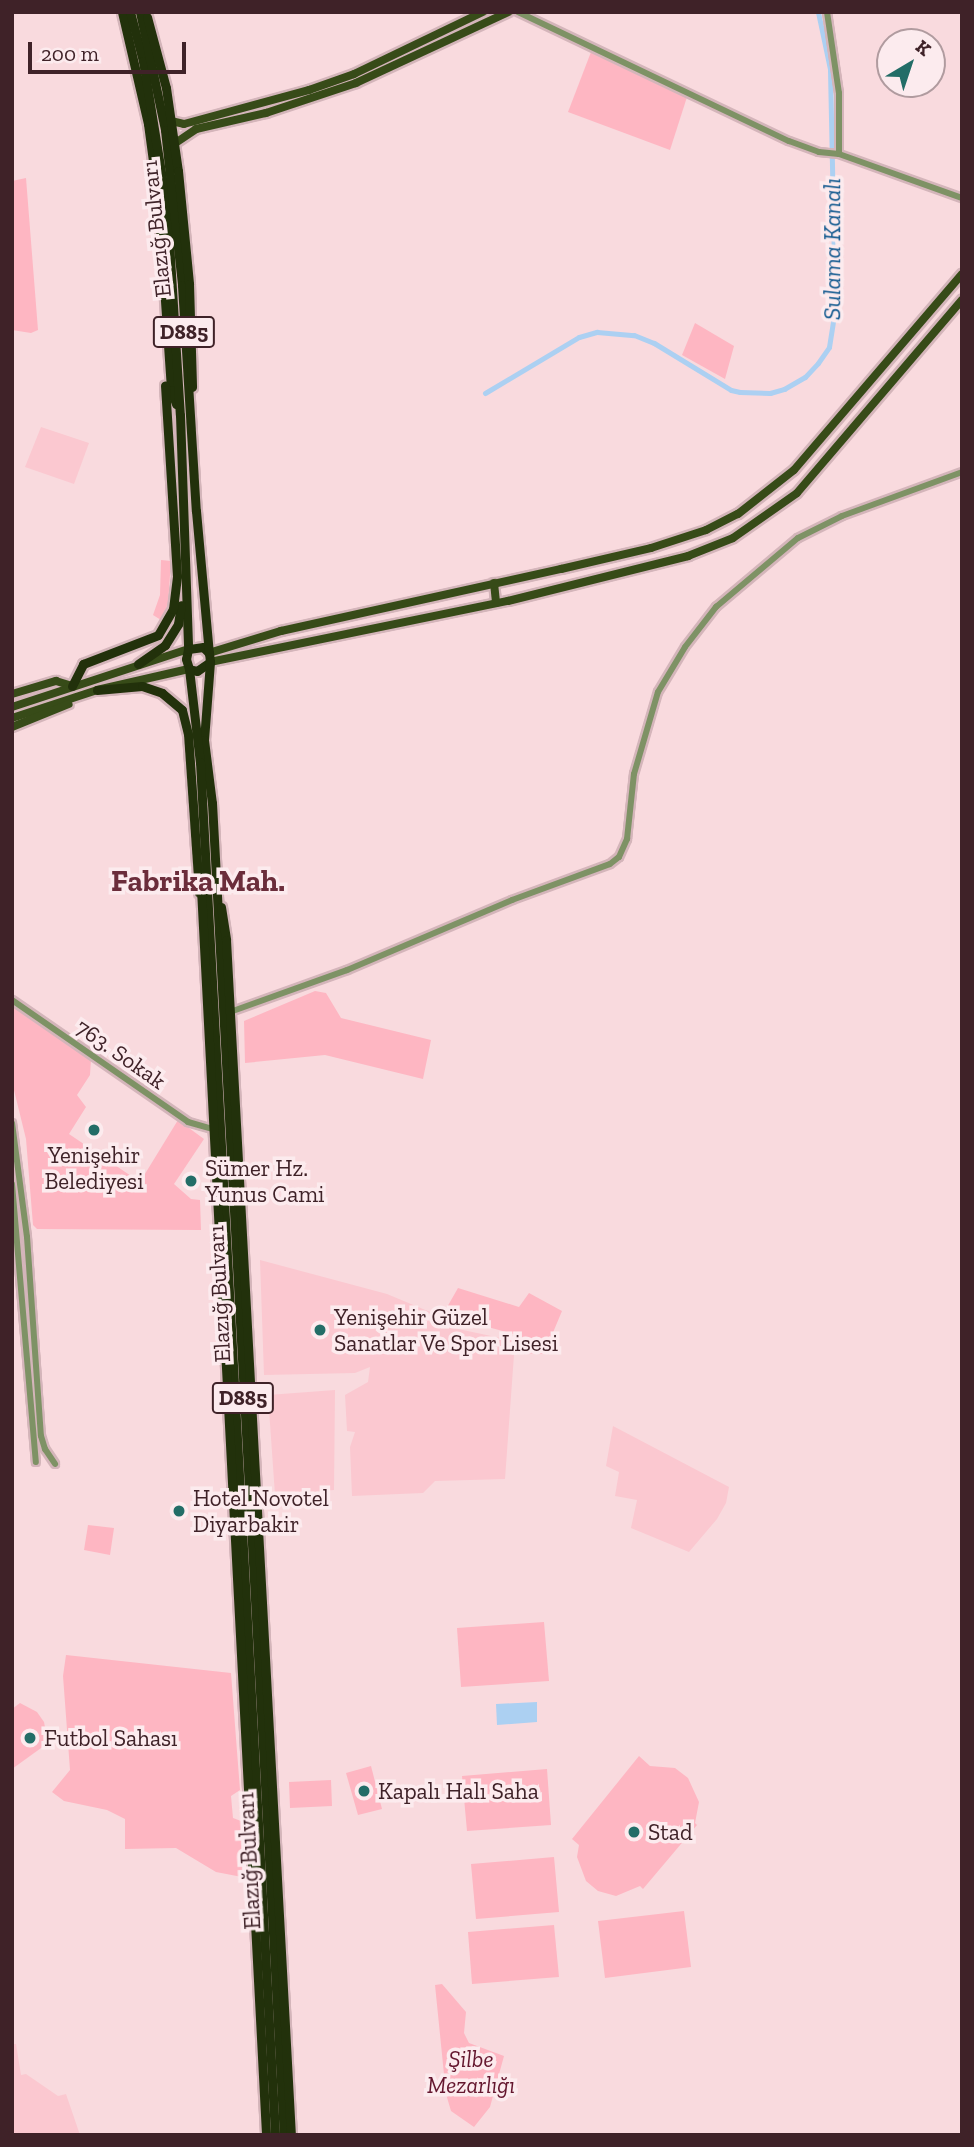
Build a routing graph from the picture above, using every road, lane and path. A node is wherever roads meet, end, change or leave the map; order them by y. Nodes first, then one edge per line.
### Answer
1 (122, 12) edge
2 (130, 12) edge
3 (140, 12) edge
4 (146, 12) edge
5 (483, 12) edge
6 (508, 12) edge
7 (518, 12) edge
8 (827, 12) edge
9 (171, 121) junction
10 (174, 144) junction
11 (837, 154) junction
12 (962, 198) edge
13 (962, 274) edge
14 (962, 300) edge
15 (169, 360) junction
16 (190, 410) junction
17 (180, 415) junction
18 (962, 472) edge
19 (185, 583) junction
20 (494, 583) junction
21 (496, 603) junction
22 (188, 649) junction
23 (160, 657) junction
24 (210, 658) junction
25 (138, 664) junction
26 (189, 668) junction
27 (162, 675) junction
28 (72, 686) junction
29 (96, 690) junction
30 (12, 694) edge
31 (189, 694) junction
32 (206, 695) junction
33 (12, 707) edge
34 (12, 718) edge
35 (12, 727) edge
36 (203, 842) junction
37 (215, 886) junction
38 (200, 903) junction
39 (12, 1000) edge
40 (230, 1012) junction
41 (12, 1123) edge
42 (213, 1129) junction
43 (12, 1184) edge
44 (36, 1462) dead end
45 (55, 1464) dead end
46 (286, 2051) junction
47 (281, 2088) junction
48 (265, 2135) edge
49 (275, 2135) edge
50 (284, 2135) edge
51 (291, 2135) edge

1 - 15 highway
2 - 17 highway, Elazığ Bulvarı / D885
3 - 16 highway, Elazığ Bulvarı / D885
4 - 9 highway
5 - 9 main road
6 - 10 main road
7 - 11 street
8 - 11 street
9 - 10 highway
10 - 16 highway
11 - 12 street
13 - 20 main road
14 - 21 main road
15 - 17 highway
15 - 28 highway
16 - 24 highway, Elazığ Bulvarı / D885
17 - 19 highway, Elazığ Bulvarı / D885
18 - 40 street
19 - 22 highway, Elazığ Bulvarı / D885
19 - 25 highway
20 - 21 main road
20 - 24 main road
21 - 24 main road
22 - 23 main road
22 - 24 highway
22 - 26 highway
23 - 25 main road
23 - 27 main road
24 - 26 highway
24 - 32 highway, Elazığ Bulvarı / D885
25 - 28 main road
26 - 27 main road
26 - 31 highway, Elazığ Bulvarı / D885
27 - 29 main road
28 - 30 main road
28 - 33 main road
29 - 34 main road
29 - 35 main road
29 - 38 highway
31 - 32 highway
31 - 36 highway, Elazığ Bulvarı / D885
32 - 37 highway, Elazığ Bulvarı / D885
36 - 38 highway
36 - 49 highway, Elazığ Bulvarı / D885
37 - 40 highway
37 - 47 highway, Elazığ Bulvarı / D885
38 - 42 highway
39 - 42 street, 763. Sokak
40 - 46 highway
41 - 45 street
42 - 48 highway
43 - 44 street
46 - 47 highway
46 - 51 highway
47 - 50 highway, Elazığ Bulvarı / D885

